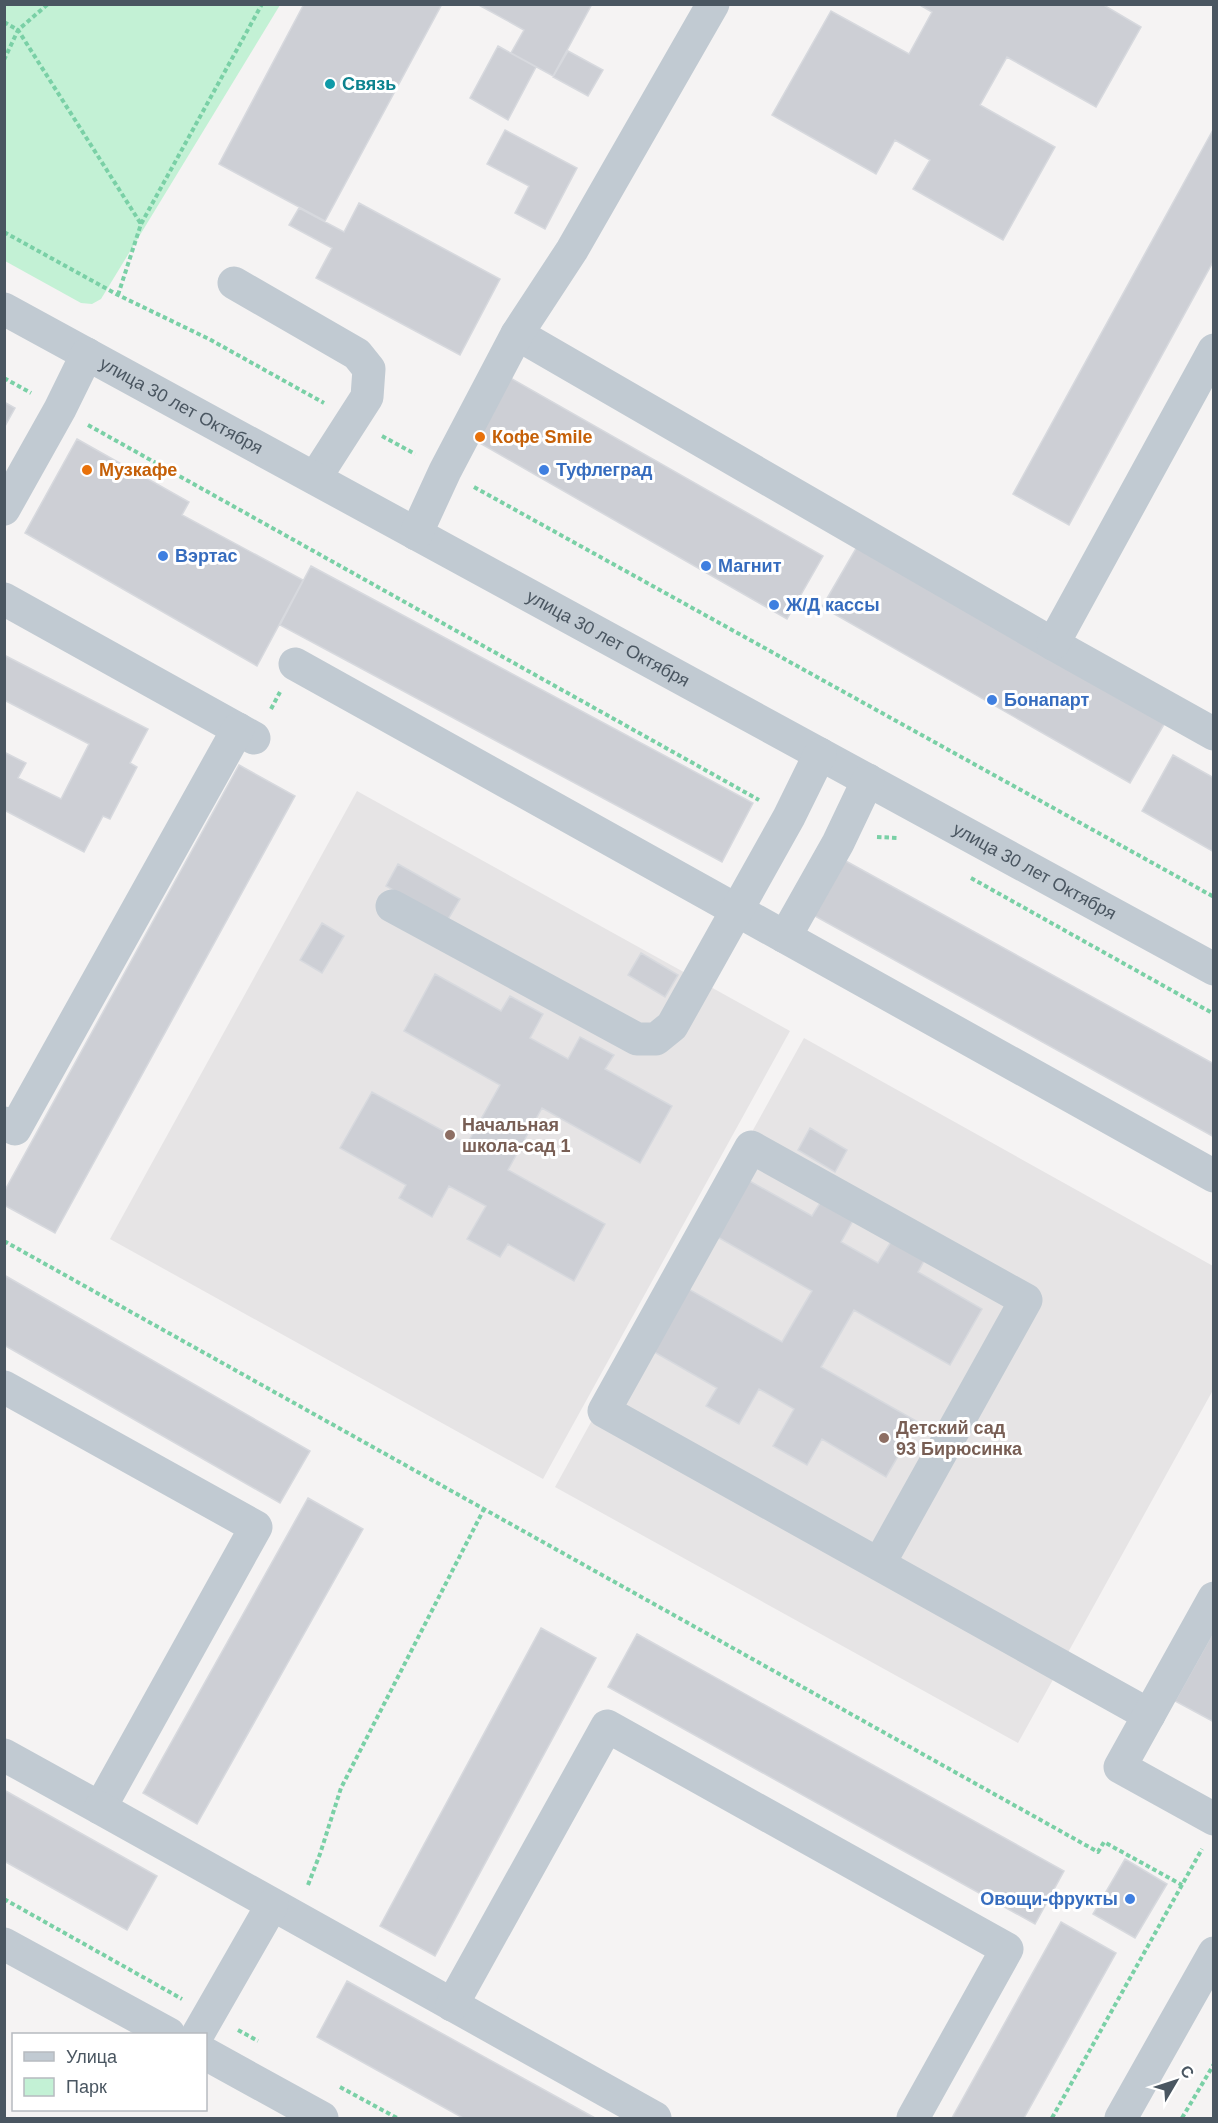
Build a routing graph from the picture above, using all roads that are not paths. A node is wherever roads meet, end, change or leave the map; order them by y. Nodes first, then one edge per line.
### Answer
1 (713, 4) edge
2 (234, 283) dead end
3 (4, 309) edge
4 (517, 334) junction
5 (1214, 350) edge
6 (87, 354) junction
7 (315, 478) junction
8 (4, 509) edge
9 (416, 534) junction
10 (4, 599) edge
11 (1053, 644) junction
12 (295, 664) road end
13 (1214, 734) edge
14 (820, 754) junction
15 (868, 780) junction
16 (392, 906) dead end
17 (737, 910) junction
18 (785, 937) junction
19 (1214, 969) edge
20 (4, 1123) edge
21 (1214, 1176) edge
22 (4, 1387) edge
23 (879, 1564) junction
24 (1214, 1598) edge
25 (1149, 1715) junction
26 (4, 1755) edge
27 (100, 1808) junction
28 (1208, 1833) edge
29 (272, 1905) junction
30 (4, 1944) edge
31 (1214, 1953) edge
32 (452, 2005) junction
33 (167, 2033) edge
34 (199, 2033) edge
35 (207, 2055) edge
36 (322, 2118) edge
37 (655, 2118) edge
38 (913, 2118) edge
39 (1121, 2118) edge

1 - 4 street
2 - 7 street
3 - 6 street, улица 30 лет Октября
4 - 9 street
4 - 11 street
5 - 11 street
6 - 7 street, улица 30 лет Октября
6 - 8 street
7 - 9 street, улица 30 лет Октября
9 - 14 street, улица 30 лет Октября
10 - 20 street
11 - 13 street
12 - 17 street
14 - 15 street, улица 30 лет Октября
14 - 17 street
15 - 18 street
15 - 19 street, улица 30 лет Октября
16 - 17 street
17 - 18 street
18 - 21 street
22 - 27 street
23 - 23 street
23 - 25 street
24 - 25 street
25 - 28 street
26 - 27 street
27 - 29 street
29 - 32 street
29 - 34 street
30 - 33 street
31 - 39 street
32 - 37 street
32 - 38 street
35 - 36 street

